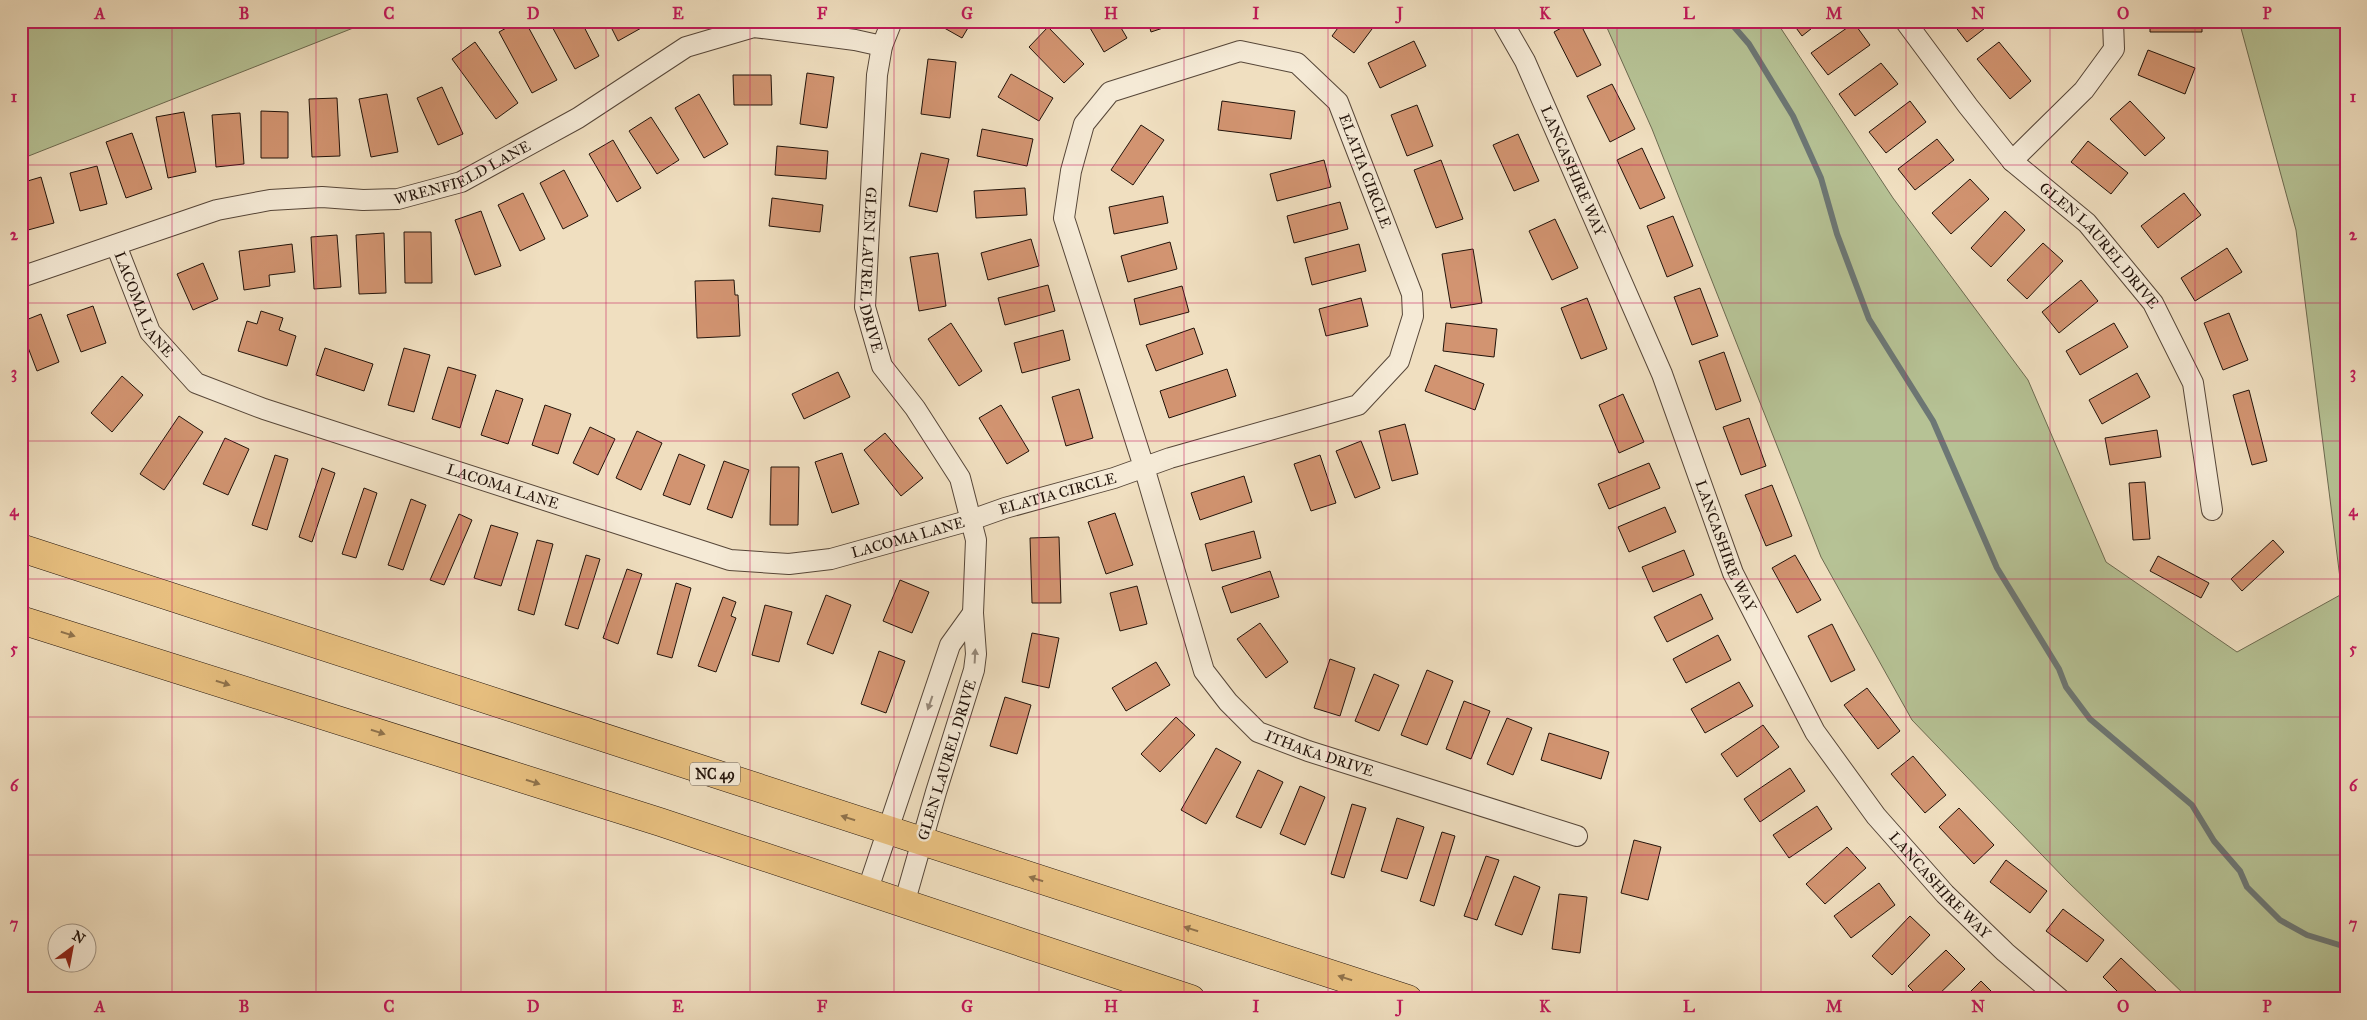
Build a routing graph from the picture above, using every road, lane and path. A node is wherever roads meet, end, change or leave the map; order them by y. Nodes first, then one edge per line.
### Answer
1 (892, 21) edge
2 (1502, 21) edge
3 (1905, 21) edge
4 (2114, 21) edge
5 (882, 46) junction
6 (2012, 161) junction
7 (116, 245) junction
8 (21, 277) edge
9 (1144, 466) junction
10 (2212, 510) dead end
11 (972, 520) junction
12 (21, 548) edge
13 (973, 613) junction
14 (21, 620) edge
15 (888, 831) junction
16 (1577, 836) dead end
17 (922, 842) junction
18 (867, 892) junction
19 (904, 904) junction
20 (1191, 999) edge
21 (1408, 999) edge
22 (2060, 999) edge

1 - 5 street, GLEN LAUREL DRIVE
2 - 22 street, LANCASHIRE WAY
3 - 6 street, GLEN LAUREL DRIVE
4 - 6 street
5 - 7 street, WRENFIELD LANE
5 - 11 street, GLEN LAUREL DRIVE
6 - 10 street, GLEN LAUREL DRIVE
7 - 8 street, WRENFIELD LANE
7 - 11 street, LACOMA LANE
9 - 9 street, ELATIA CIRCLE
9 - 11 street, ELATIA CIRCLE
9 - 16 street, ITHAKA DRIVE
11 - 13 street, GLEN LAUREL DRIVE
15 -> 12 highway, NC 49
13 -> 15 street
17 -> 13 street, GLEN LAUREL DRIVE
14 -> 18 highway
15 - 17 highway, NC 49
15 - 18 street
17 - 19 street, GLEN LAUREL DRIVE
21 -> 17 highway, NC 49
18 - 19 highway
19 - 20 highway

